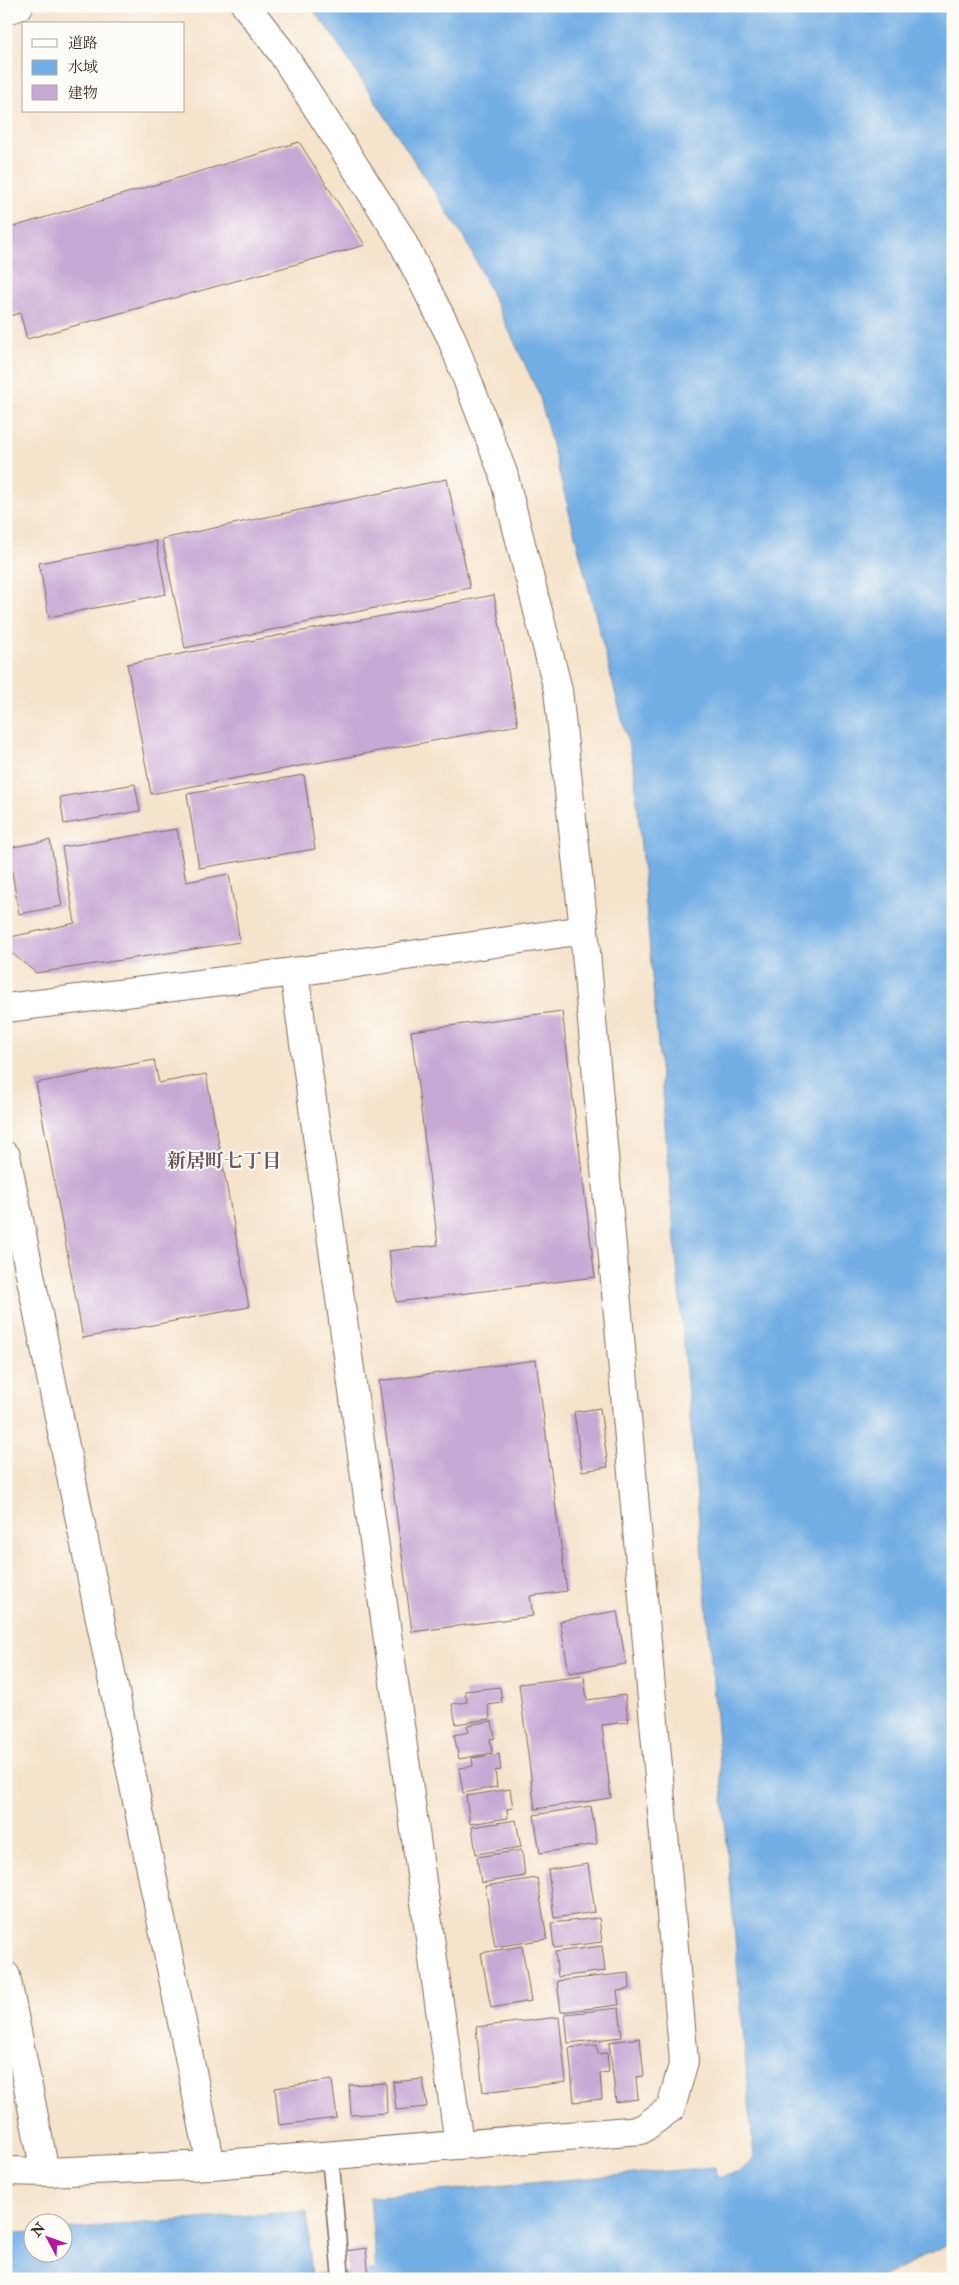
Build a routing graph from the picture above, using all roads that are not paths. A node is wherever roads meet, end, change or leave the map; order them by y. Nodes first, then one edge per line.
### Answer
1 (19, 6) edge
2 (246, 6) edge
3 (6, 10) edge
4 (584, 930) junction
5 (294, 972) junction
6 (6, 1008) edge
7 (6, 1156) edge
8 (6, 1976) edge
9 (9, 2003) edge
10 (459, 2144) junction
11 (330, 2155) junction
12 (211, 2165) junction
13 (6, 2171) edge
14 (45, 2172) junction
15 (341, 2279) edge

1 - 3 street
2 - 4 street
4 - 5 street
4 - 10 street
5 - 6 street
5 - 10 street
7 - 12 street
8 - 9 street
9 - 14 street
10 - 11 street
11 - 12 street
11 - 15 lane
12 - 14 street
13 - 14 street

